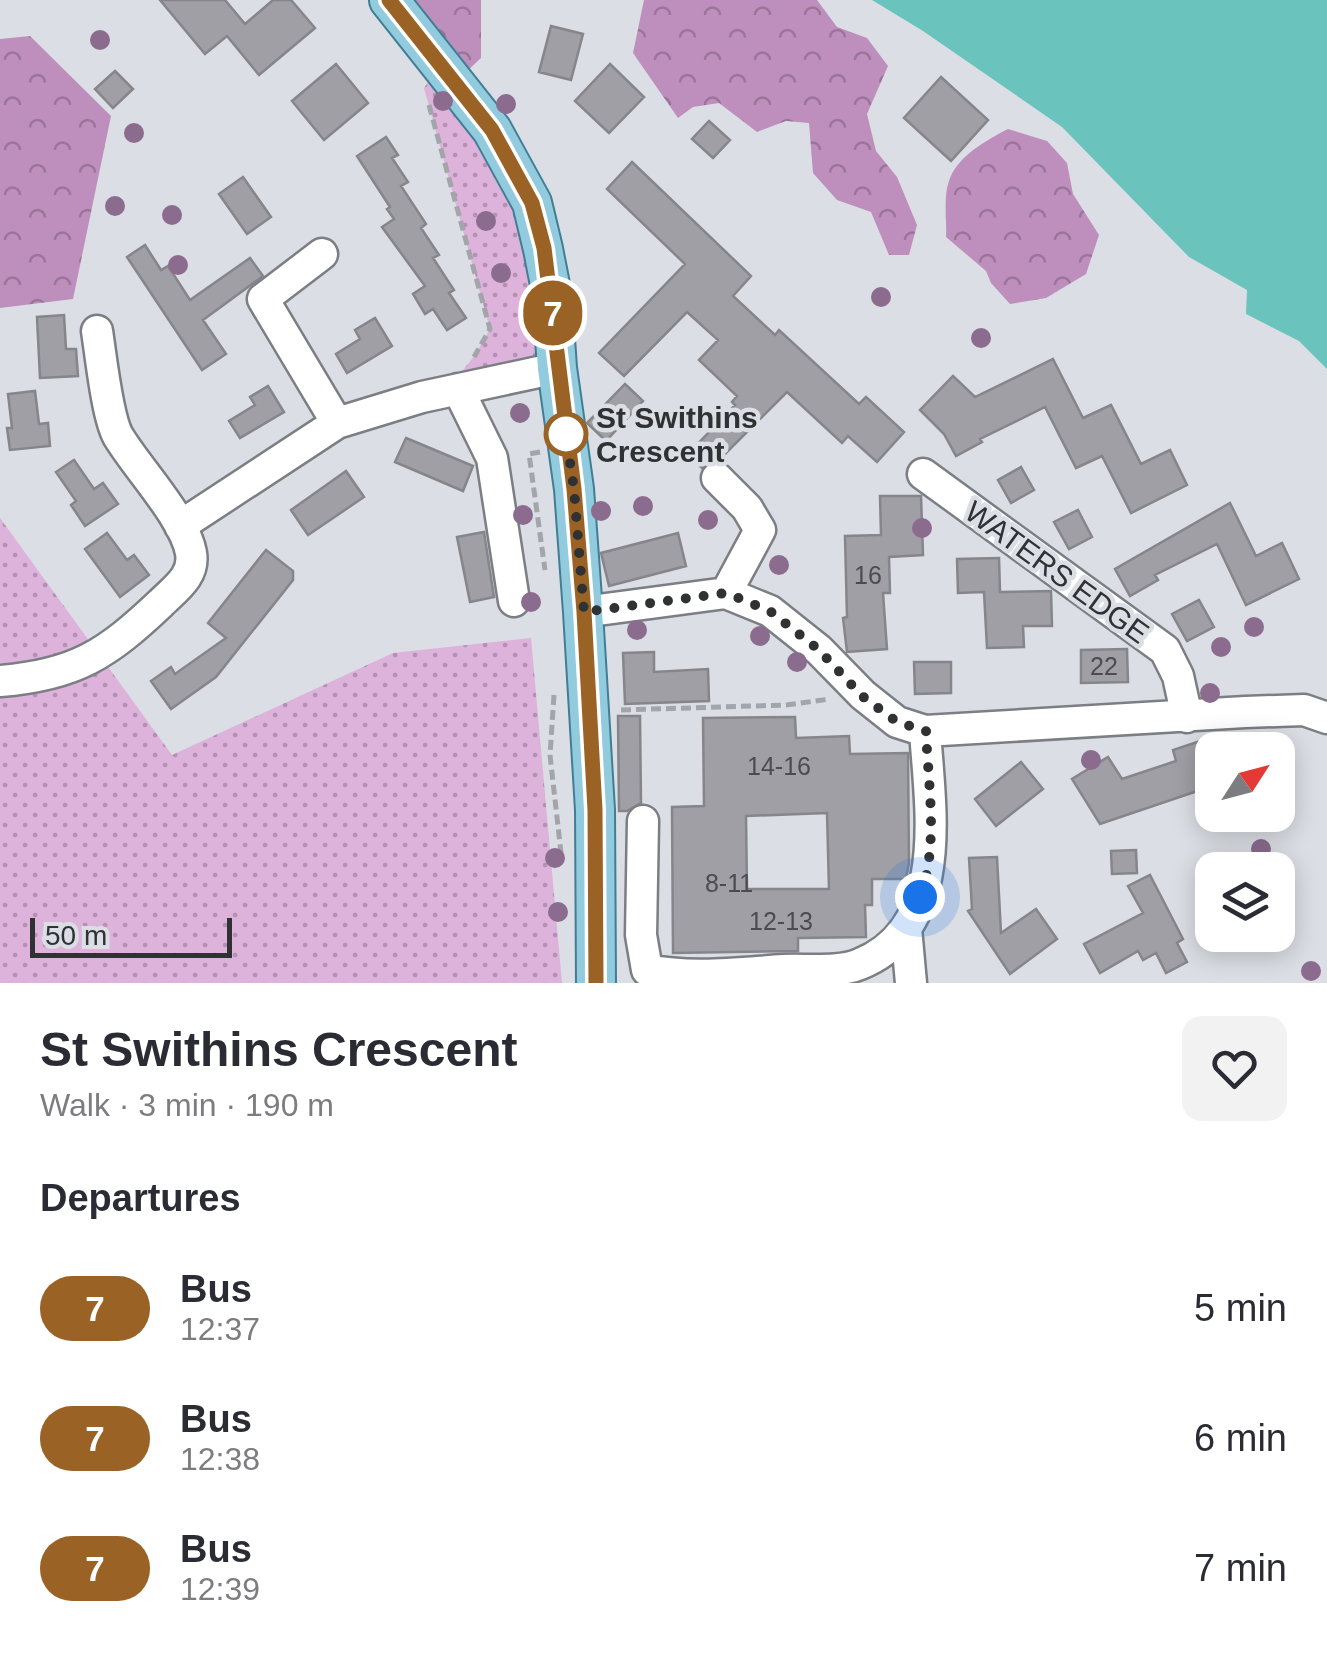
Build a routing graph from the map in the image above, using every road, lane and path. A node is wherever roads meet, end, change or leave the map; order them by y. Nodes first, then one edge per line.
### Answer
1 (389, 0) edge
2 (441, 63) junction
3 (322, 254) dead end
4 (96, 331) dead end
5 (557, 368) junction
6 (452, 390) junction
7 (337, 422) junction
8 (568, 449) junction
9 (923, 474) dead end
10 (716, 478) dead end
11 (180, 526) junction
12 (546, 581) dead end
13 (726, 593) junction
14 (514, 602) dead end
15 (584, 612) junction
16 (0, 681) edge
17 (554, 688) dead end
18 (862, 696) junction
19 (588, 711) junction
20 (1187, 717) junction
21 (1327, 718) edge
22 (926, 731) junction
23 (643, 820) dead end
24 (562, 867) dead end
25 (906, 928) junction
26 (677, 980) edge
27 (596, 983) edge
28 (911, 983) edge

1 - 2 main road
2 - 5 main road
2 - 6 path
3 - 7 street
4 - 11 street
5 - 6 street
5 - 8 main road
6 - 7 street
6 - 14 street
7 - 11 street
8 - 12 path
8 - 15 main road
9 - 20 street, WATERS EDGE
10 - 13 street
11 - 16 street
13 - 15 street
13 - 18 street
15 - 19 main road
17 - 24 path
18 - 19 path
18 - 22 street
19 - 27 main road
20 - 21 street
20 - 22 street
22 - 25 street
23 - 26 street
25 - 26 street
25 - 28 street

